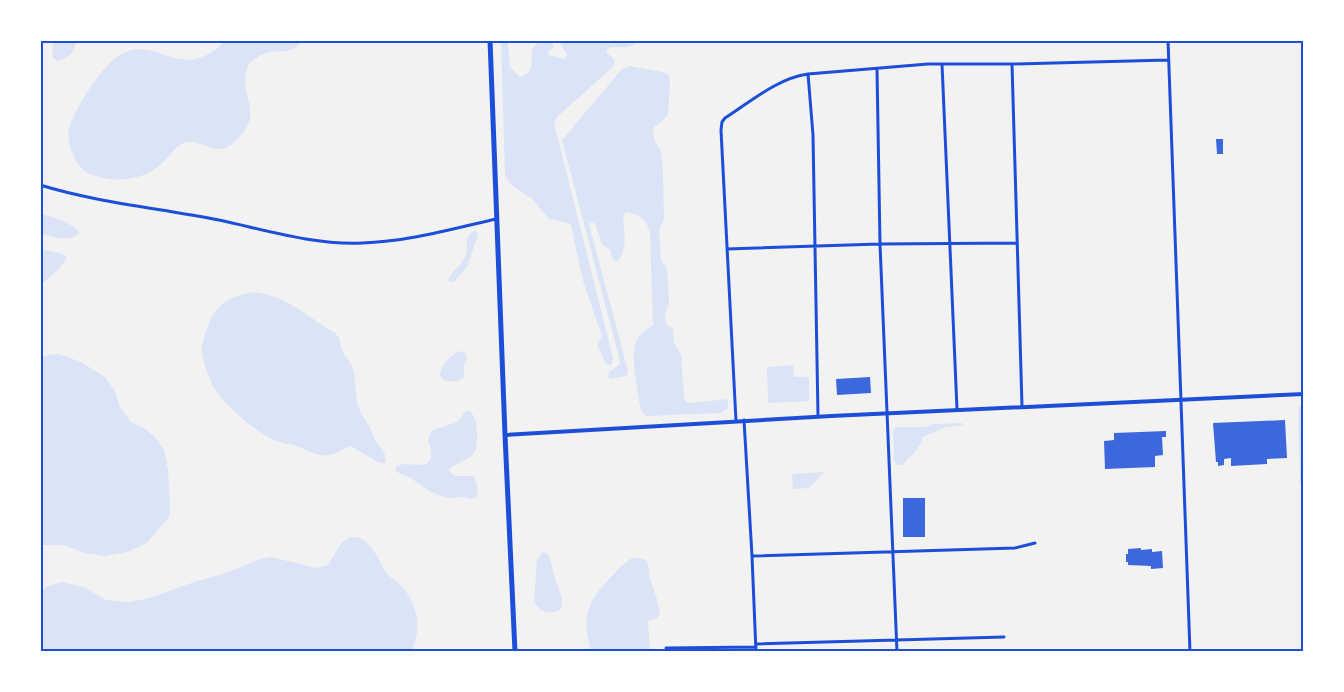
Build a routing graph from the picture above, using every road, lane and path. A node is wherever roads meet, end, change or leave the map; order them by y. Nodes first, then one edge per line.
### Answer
1 (490, 40) edge
2 (1167, 40) edge
3 (1168, 60) junction
4 (942, 64) junction
5 (1012, 64) junction
6 (877, 68) junction
7 (808, 74) junction
8 (40, 185) edge
9 (496, 219) junction
10 (949, 242) junction
11 (1017, 243) junction
12 (880, 244) junction
13 (815, 246) junction
14 (727, 249) junction
15 (1304, 394) edge
16 (1180, 400) junction
17 (1022, 406) junction
18 (957, 409) junction
19 (887, 413) junction
20 (818, 416) junction
21 (744, 420) junction
22 (736, 421) junction
23 (505, 435) junction
24 (1035, 543) dead end
25 (894, 551) junction
26 (752, 556) junction
27 (1004, 637) dead end
28 (897, 641) junction
29 (666, 648) dead end
30 (756, 648) edge
31 (515, 651) edge
32 (897, 651) edge
33 (1190, 651) edge

1 - 9 highway
2 - 3 street
3 - 5 street
3 - 16 street
4 - 5 street
4 - 6 street
4 - 10 street
5 - 11 street
6 - 7 street
6 - 12 street
7 - 13 street
7 - 14 street
8 - 9 street
9 - 23 highway
10 - 11 street
10 - 12 street
10 - 18 street
11 - 17 street
12 - 13 street
12 - 19 street
13 - 14 street
13 - 20 street
14 - 22 street
15 - 16 street
16 - 17 street
16 - 33 street
17 - 18 street
18 - 19 street
19 - 20 street
19 - 25 street
20 - 21 street
21 - 22 street
21 - 26 street
22 - 23 street
23 - 31 highway
24 - 25 street
25 - 26 street
25 - 28 street
26 - 30 street
27 - 28 street
28 - 30 street
28 - 32 street
29 - 30 street

